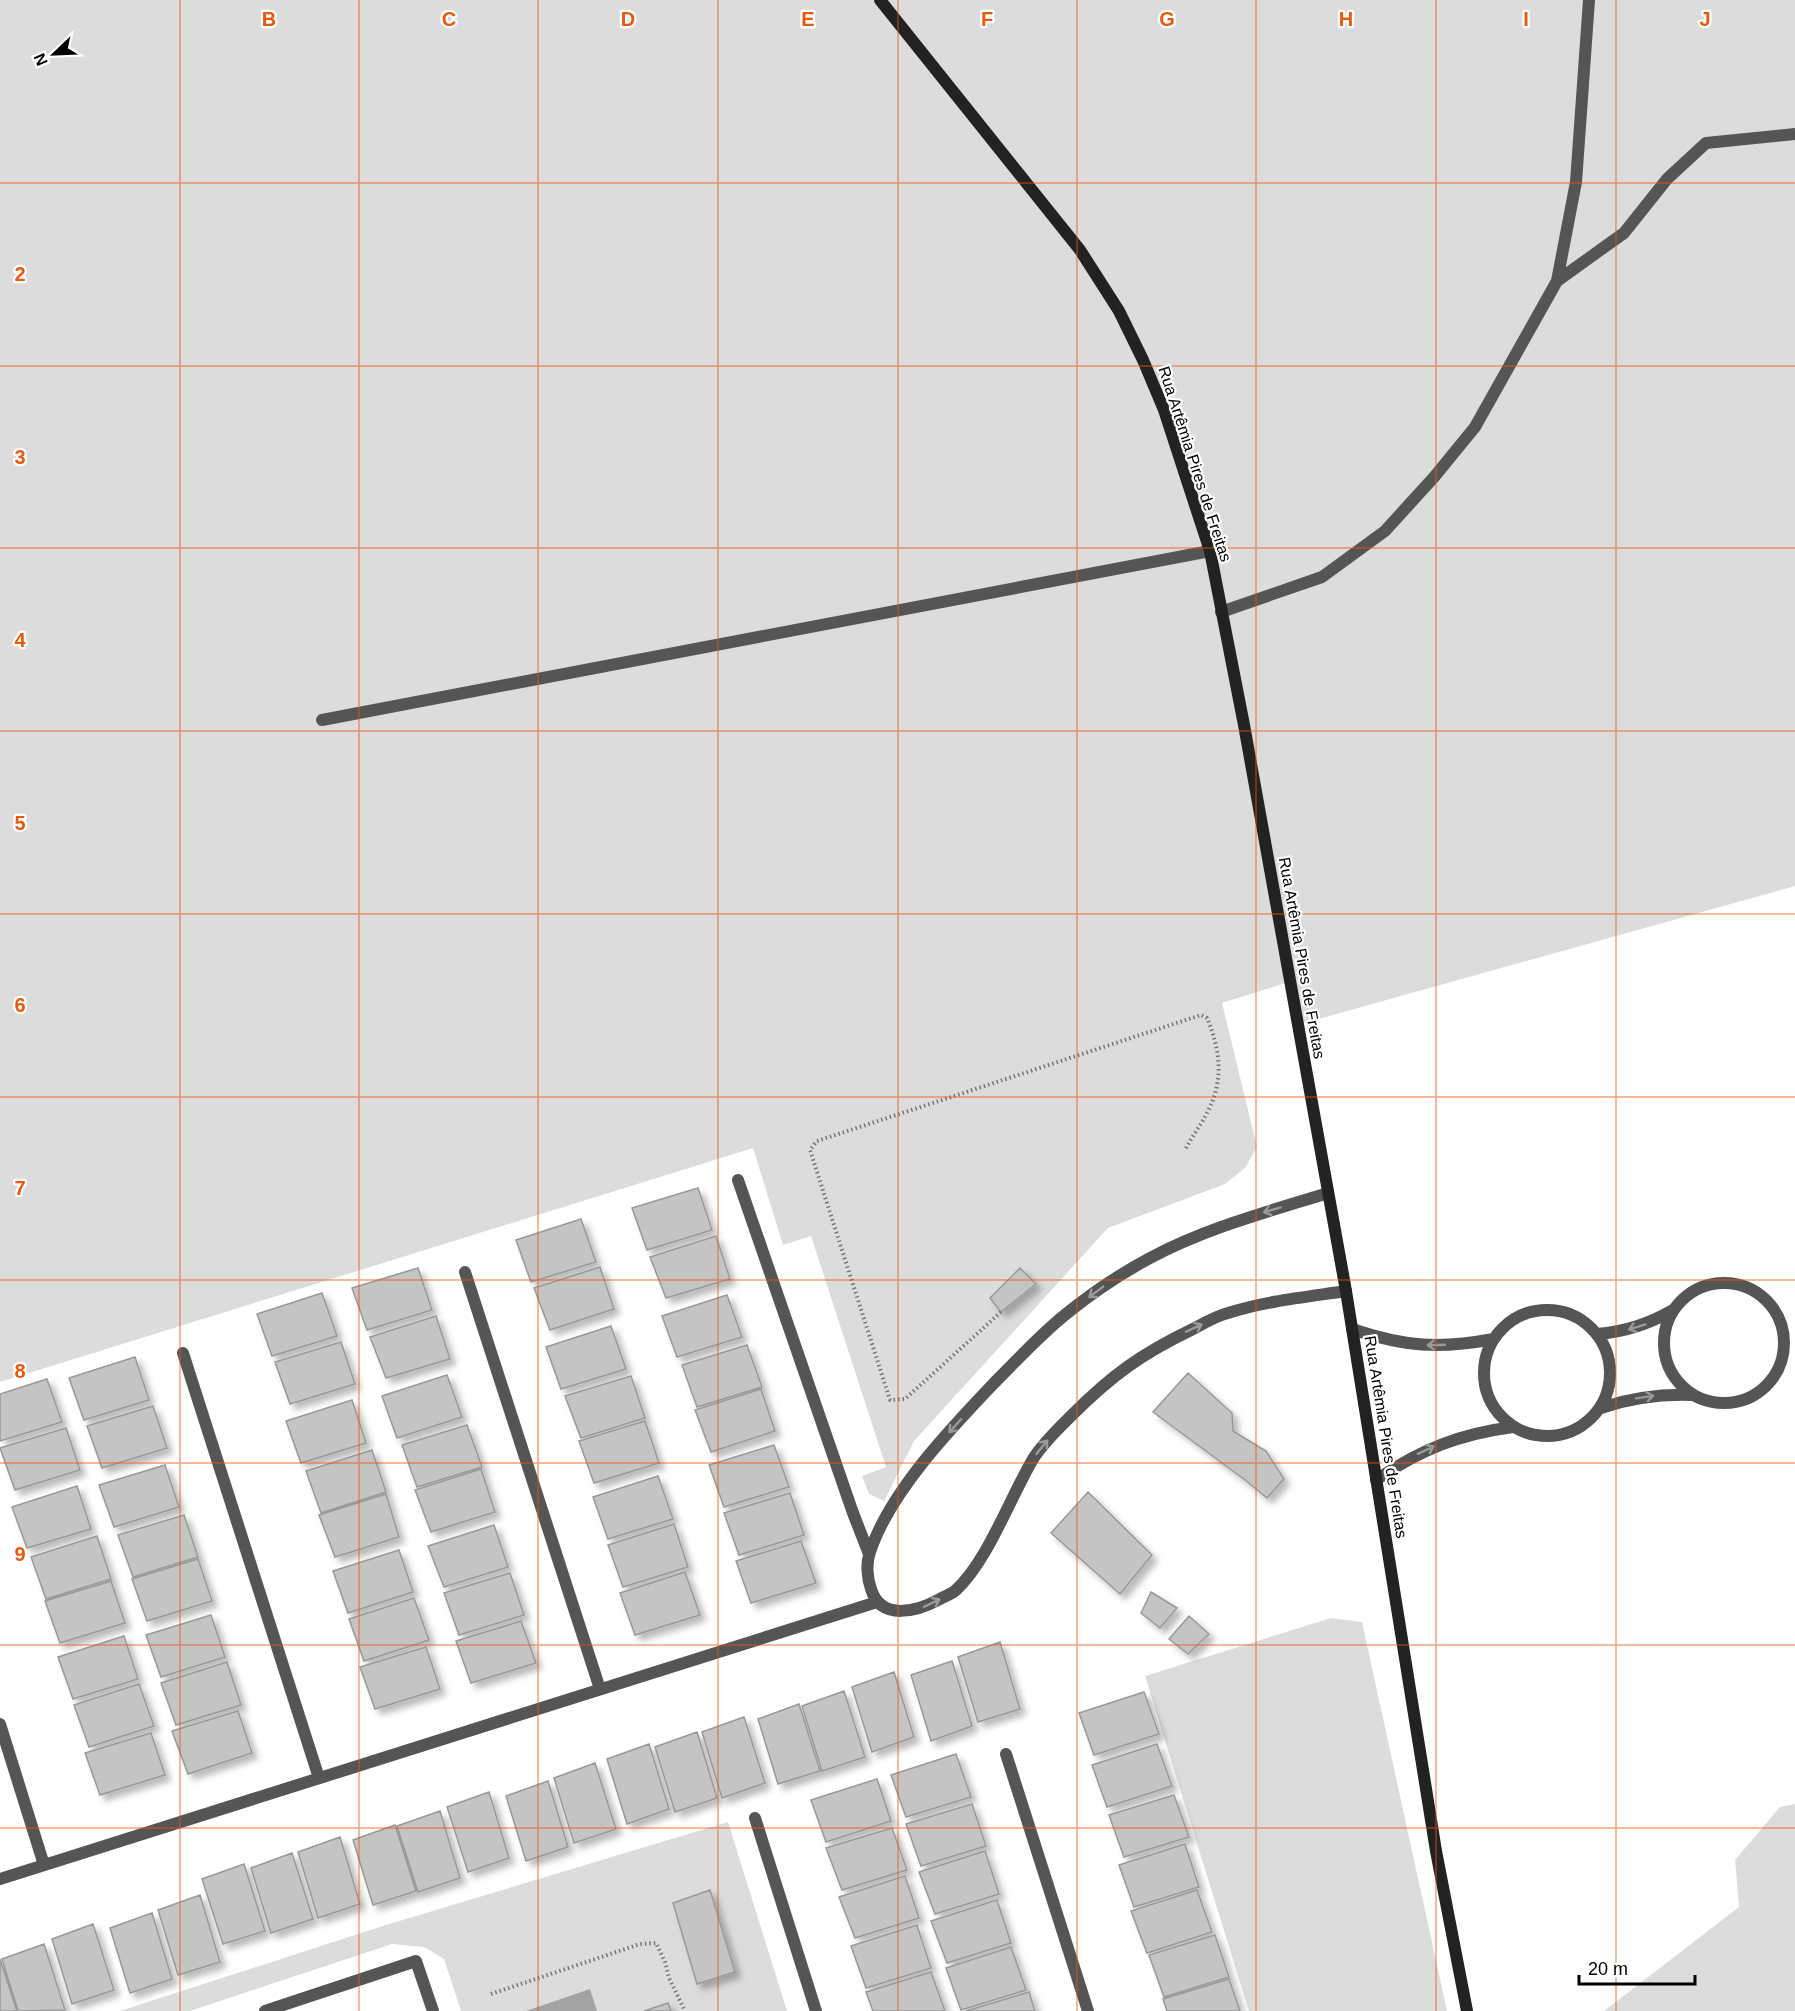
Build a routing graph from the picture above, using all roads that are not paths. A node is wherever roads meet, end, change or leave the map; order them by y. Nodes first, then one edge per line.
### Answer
1 (880, 0) edge
2 (1589, 0) edge
3 (1795, 134) edge
4 (1557, 281) junction
5 (1210, 551) junction
6 (1221, 612) junction
7 (322, 720) dead end
8 (738, 1180) dead end
9 (1328, 1193) junction
10 (465, 1272) dead end
11 (1346, 1291) junction
12 (1673, 1310) junction
13 (1352, 1329) junction
14 (1597, 1334) junction
15 (1494, 1339) junction
16 (183, 1353) dead end
17 (1691, 1395) junction
18 (1601, 1408) junction
19 (1513, 1427) junction
20 (1376, 1480) junction
21 (869, 1554) junction
22 (877, 1602) junction
23 (600, 1689) junction
24 (0, 1724) edge
25 (1006, 1754) dead end
26 (319, 1778) junction
27 (755, 1818) dead end
28 (44, 1865) junction
29 (0, 1879) edge
30 (265, 2011) edge
31 (433, 2011) edge
32 (816, 2011) edge
33 (1089, 2011) edge
34 (1467, 2011) edge

1 - 5 street, Rua Artêmia Pires de Freitas
2 - 4 street
3 - 4 street
4 - 6 street
5 - 6 street, Rua Artêmia Pires de Freitas
5 - 7 street
6 - 9 street, Rua Artêmia Pires de Freitas
8 - 21 street
9 - 11 street, Rua Artêmia Pires de Freitas
9 -> 21 street
10 - 23 street
11 - 13 street, Rua Artêmia Pires de Freitas
22 -> 11 street
12 -> 14 street
12 - 17 street
12 - 17 street
15 -> 13 street
13 - 20 street, Rua Artêmia Pires de Freitas
14 - 15 street
14 - 18 street
15 - 19 street
16 - 26 street
18 -> 17 street
18 - 19 street
20 -> 19 street
20 - 34 street, Rua Artêmia Pires de Freitas
21 - 22 street
22 - 23 street
23 - 26 street
24 - 28 street
25 - 33 street
26 - 28 street
27 - 32 street
28 - 29 street
30 - 31 street

